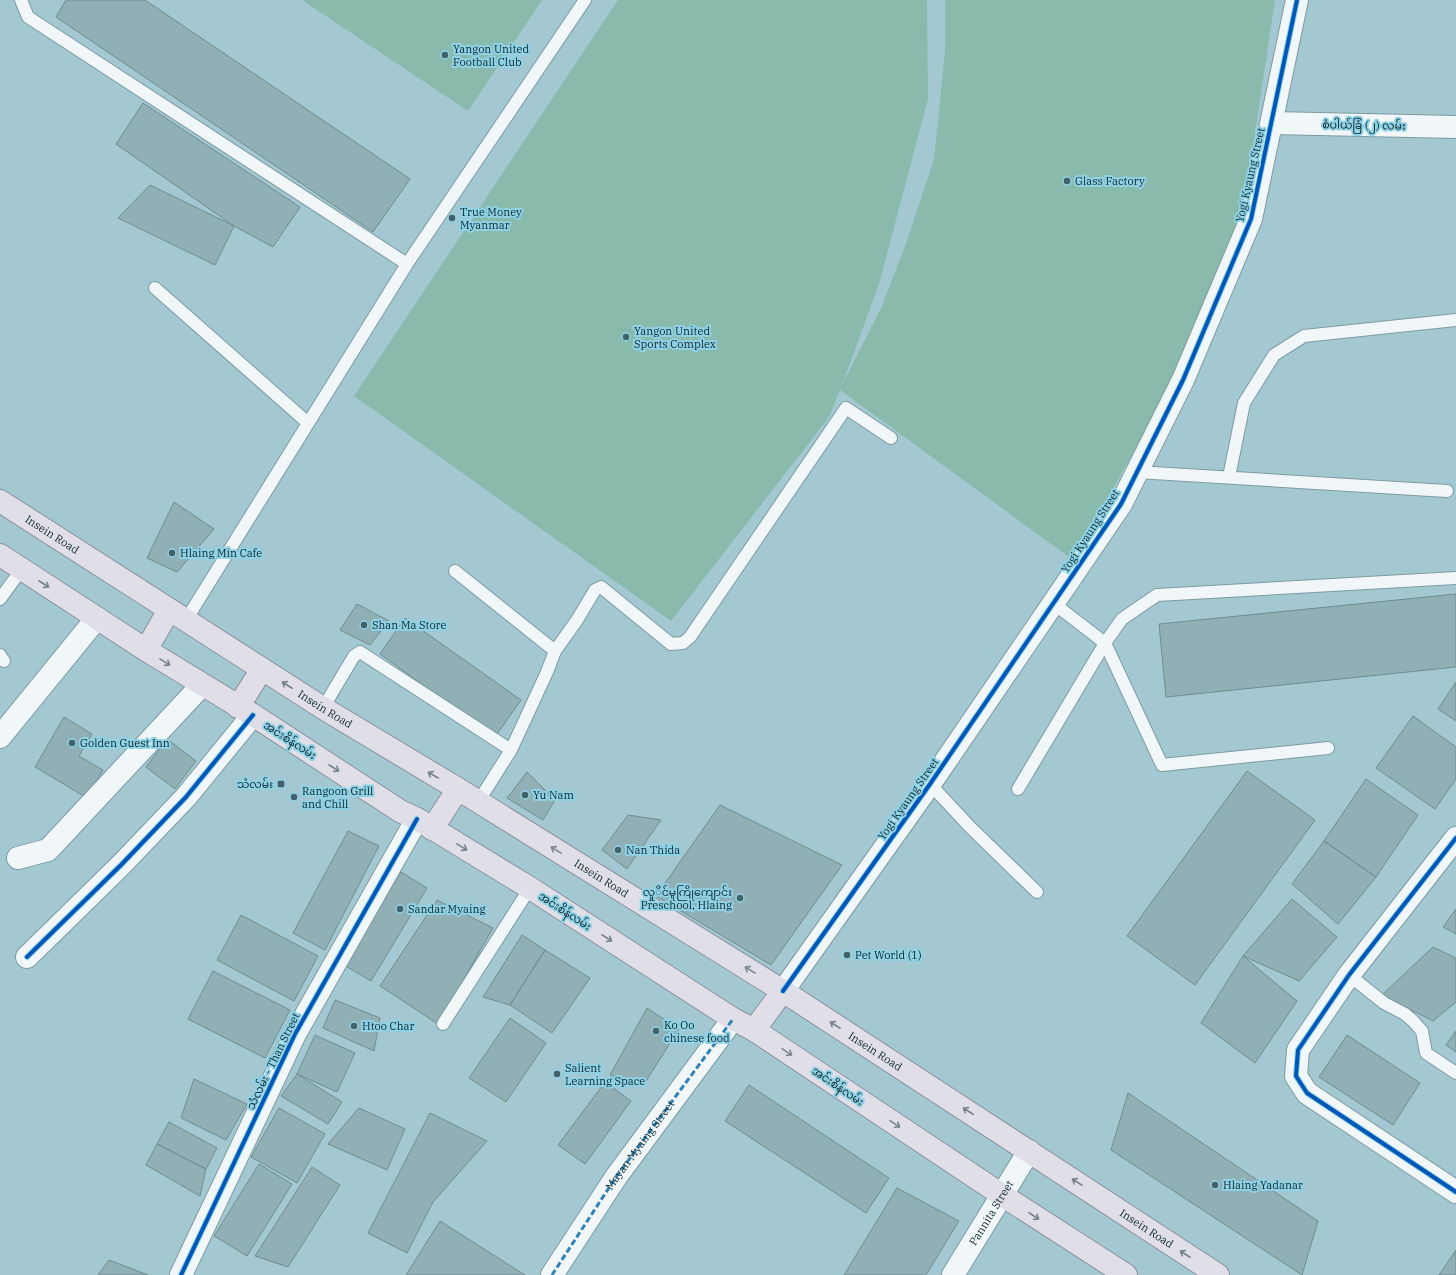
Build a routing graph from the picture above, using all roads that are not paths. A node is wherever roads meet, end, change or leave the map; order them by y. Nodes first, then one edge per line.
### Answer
1 (21, 0) edge
2 (585, 0) edge
3 (1297, 0) edge
4 (1272, 123) junction
5 (1456, 126) edge
6 (407, 264) junction
7 (155, 288) dead end
8 (1456, 320) edge
9 (308, 423) junction
10 (892, 438) dead end
11 (1137, 472) junction
12 (1229, 477) junction
13 (1447, 491) dead end
14 (0, 501) edge
15 (0, 554) edge
16 (22, 569) junction
17 (456, 571) dead end
18 (1456, 578) edge
19 (0, 599) edge
20 (1053, 603) junction
21 (177, 615) junction
22 (97, 618) junction
23 (1105, 643) junction
24 (146, 650) junction
25 (555, 651) junction
26 (262, 669) junction
27 (202, 685) junction
28 (323, 708) junction
29 (245, 711) junction
30 (0, 737) edge
31 (1328, 748) dead end
32 (511, 750) junction
33 (930, 784) junction
34 (458, 789) junction
35 (1018, 789) dead end
36 (478, 802) junction
37 (424, 824) junction
38 (1456, 838) edge
39 (18, 858) dead end
40 (530, 888) junction
41 (1037, 892) dead end
42 (27, 957) dead end
43 (1349, 975) junction
44 (783, 991) junction
45 (733, 1019) junction
46 (443, 1024) dead end
47 (754, 1030) junction
48 (1456, 1073) edge
49 (1029, 1151) junction
50 (1453, 1184) edge
51 (1002, 1195) junction
52 (181, 1275) edge
53 (552, 1275) edge
54 (953, 1275) edge
55 (1126, 1275) edge
56 (1218, 1275) edge

1 - 6 lane
2 - 6 lane
3 - 4 street, Yogi Kyaung Street
4 - 5 street, စံပါယ်ခြံ (၂) လမ်း
4 - 11 street, Yogi Kyaung Street
6 - 9 lane
7 - 9 lane
8 - 12 lane
9 - 21 lane
10 - 25 lane
11 - 12 lane
11 - 20 street, Yogi Kyaung Street
12 - 13 lane
14 - 21 main road, Insein Road
15 - 16 main road, အင်းစိန်လမ်း
16 - 19 lane
16 -> 22 main road, အင်းစိန်လမ်း
17 - 25 lane
18 - 23 lane
20 - 23 lane
20 - 33 street, Yogi Kyaung Street
21 - 24 main road
21 - 26 main road, Insein Road
22 - 24 main road, အင်းစိန်လမ်း
22 - 30 street
23 - 31 lane
23 - 35 lane
24 -> 27 main road, အင်းစိန်လမ်း
25 - 32 lane
28 -> 26 main road, Insein Road
26 - 29 main road
27 - 29 main road, အင်းစိန်လမ်း
27 - 39 street
28 - 32 lane
34 -> 28 main road, Insein Road
29 -> 37 main road, အင်းစိန်လမ်း
29 - 42 street
32 - 36 lane
33 - 41 lane
33 - 44 street, Yogi Kyaung Street
34 - 36 main road, Insein Road
34 - 37 main road
44 -> 36 main road, Insein Road
37 -> 40 main road, အင်းစိန်လမ်း
37 - 52 street, သံလမ်း - Than Street
38 - 43 street
40 -> 45 main road, အင်းစိန်လမ်း
40 - 46 lane
43 - 48 lane
43 - 50 street
44 - 47 main road
49 -> 44 main road, Insein Road
45 - 47 main road, အင်းစိန်လမ်း
45 - 53 street, Mayan Myaing Street
47 -> 51 main road, အင်းစိန်လမ်း
49 - 51 street, Pannita Street
56 -> 49 main road, Insein Road
51 - 54 street, Pannita Street
51 -> 55 main road, အင်းစိန်လမ်း

